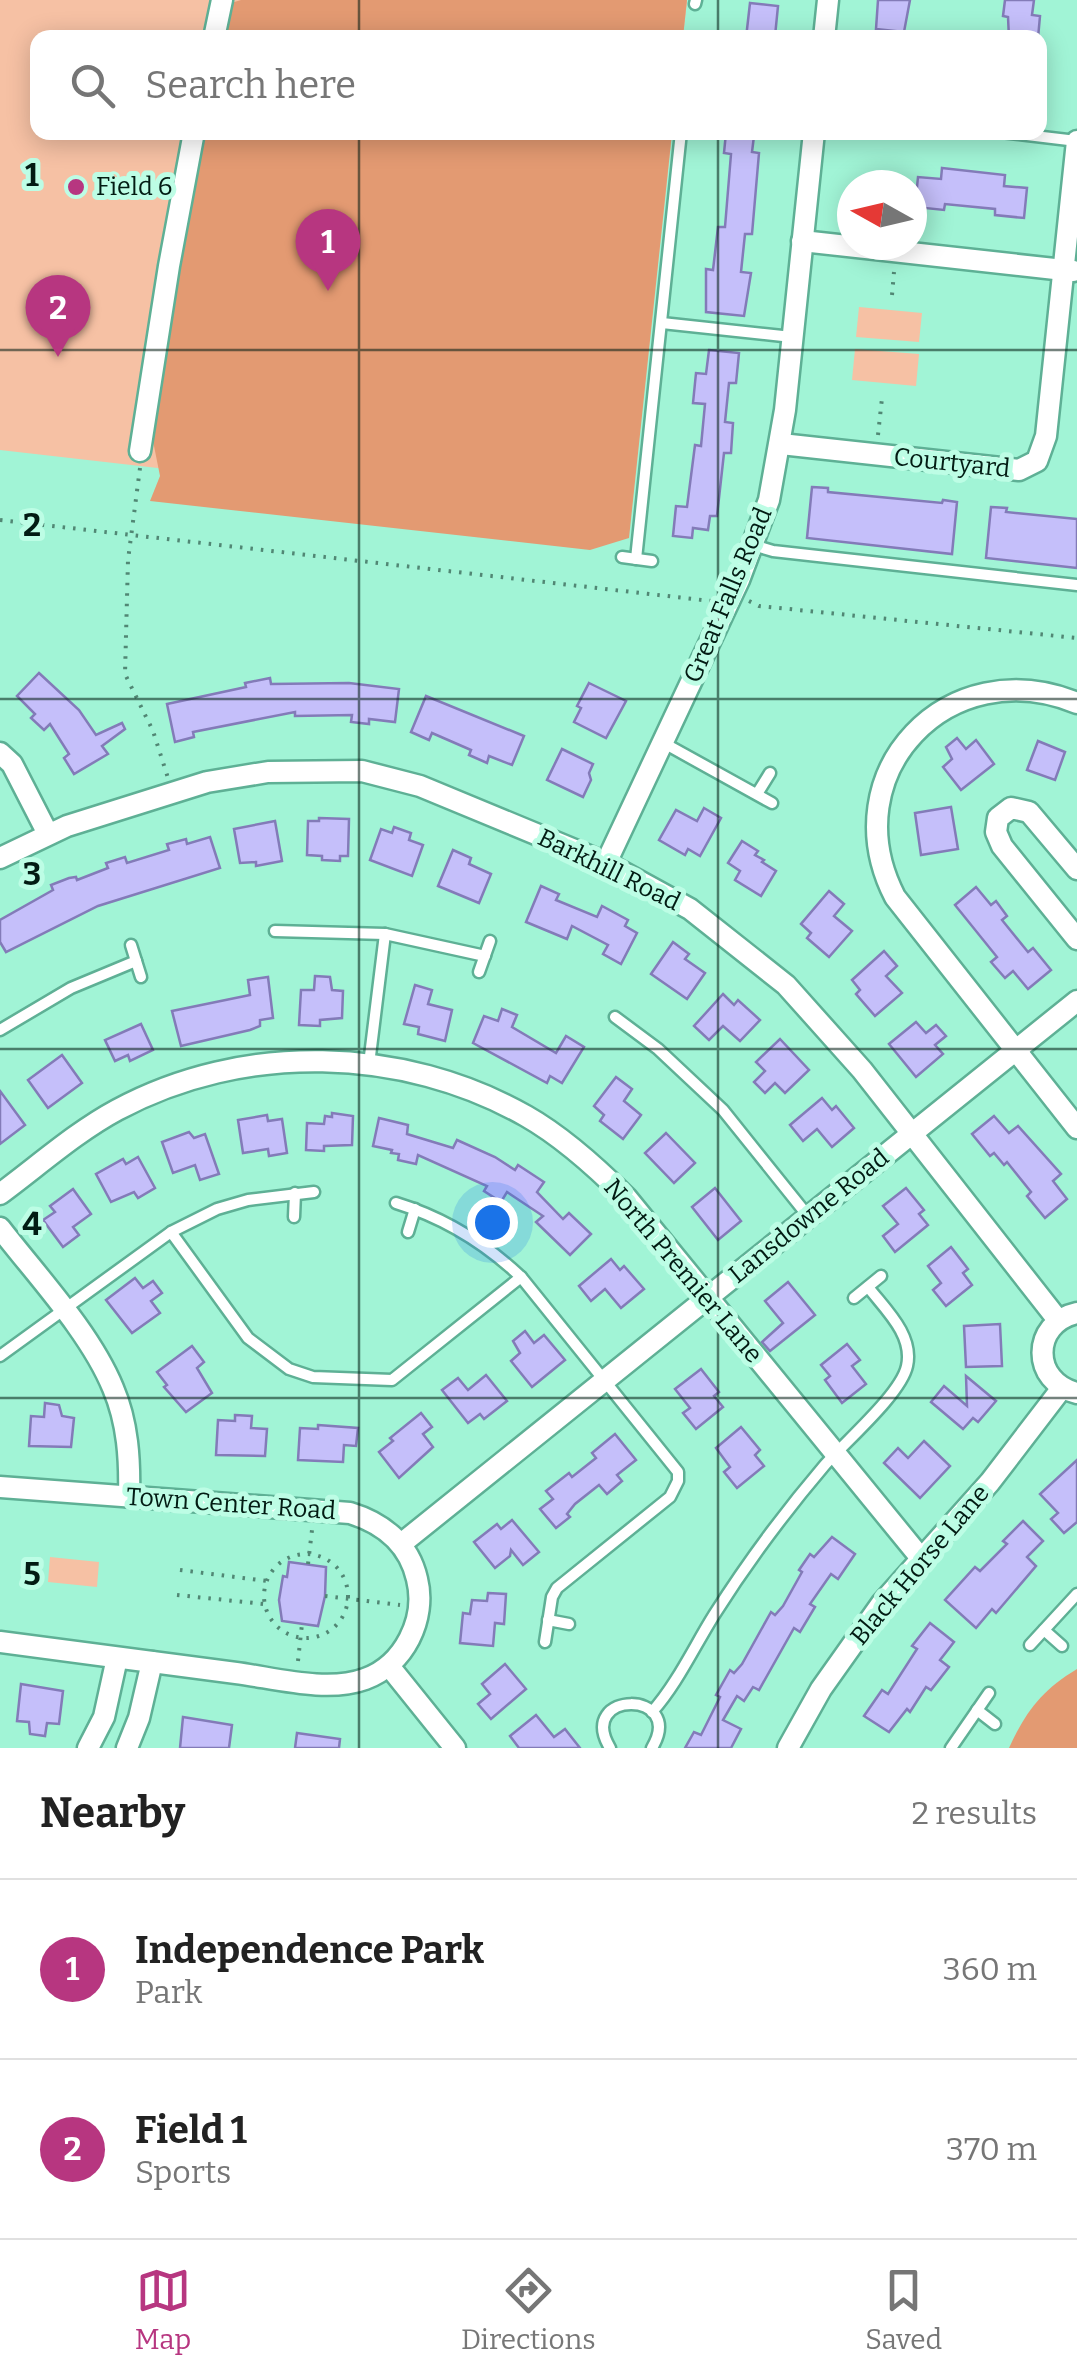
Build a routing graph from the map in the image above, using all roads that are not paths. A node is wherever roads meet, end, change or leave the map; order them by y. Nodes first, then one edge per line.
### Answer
1 (222, 0) edge
2 (828, 0) edge
3 (216, 30) edge
4 (825, 30) edge
5 (1047, 137) edge
6 (192, 140) edge
7 (680, 140) edge
8 (813, 140) edge
9 (1077, 141) edge
10 (802, 242) junction
11 (1070, 271) edge
12 (662, 323) junction
13 (792, 337) junction
14 (780, 444) junction
15 (140, 451) road end
16 (753, 545) junction
17 (622, 558) dead end
18 (636, 559) junction
19 (652, 561) dead end
20 (1077, 586) edge
21 (1077, 703) edge
22 (662, 742) junction
23 (0, 753) edge
24 (770, 774) dead end
25 (757, 794) junction
26 (772, 804) dead end
27 (48, 834) junction
28 (0, 858) edge
29 (606, 862) junction
30 (1077, 869) edge
31 (275, 931) dead end
32 (385, 934) junction
33 (1077, 939) edge
34 (490, 941) dead end
35 (131, 945) dead end
36 (485, 956) junction
37 (136, 961) junction
38 (479, 972) dead end
39 (141, 978) dead end
40 (1077, 1001) edge
41 (616, 1017) dead end
42 (0, 1030) edge
43 (1015, 1050) junction
44 (369, 1064) junction
45 (1077, 1128) edge
46 (912, 1134) junction
47 (314, 1192) dead end
48 (295, 1193) junction
49 (0, 1194) edge
50 (396, 1203) dead end
51 (415, 1209) junction
52 (294, 1217) dead end
53 (808, 1217) junction
54 (0, 1228) edge
55 (170, 1232) junction
56 (408, 1232) dead end
57 (521, 1276) junction
58 (882, 1276) dead end
59 (868, 1286) junction
60 (707, 1298) junction
61 (854, 1298) dead end
62 (63, 1309) junction
63 (1068, 1316) edge
64 (0, 1356) edge
65 (606, 1379) junction
66 (1070, 1391) edge
67 (834, 1455) junction
68 (0, 1487) edge
69 (129, 1497) junction
70 (401, 1544) junction
71 (920, 1558) junction
72 (1077, 1594) edge
73 (548, 1620) junction
74 (569, 1624) dead end
75 (1044, 1630) junction
76 (0, 1642) edge
77 (545, 1642) dead end
78 (1030, 1645) dead end
79 (1062, 1646) dead end
80 (117, 1658) junction
81 (152, 1662) junction
82 (389, 1666) junction
83 (989, 1693) dead end
84 (977, 1710) junction
85 (652, 1712) junction
86 (995, 1724) dead end
87 (88, 1748) edge
88 (128, 1748) edge
89 (455, 1748) edge
90 (610, 1748) edge
91 (652, 1748) edge
92 (788, 1748) edge
93 (951, 1748) edge

1 - 3 street
2 - 4 street
5 - 9 lane
6 - 15 street
7 - 12 lane
8 - 10 street, Great Falls Road
9 - 11 street, Courtyard
10 - 11 street
10 - 13 street, Great Falls Road
11 - 14 street, Courtyard
12 - 13 lane
12 - 18 lane
13 - 14 street, Great Falls Road
14 - 16 street, Great Falls Road
16 - 20 lane
16 - 22 street, Great Falls Road
17 - 18 lane
18 - 19 lane
21 - 43 street
22 - 25 lane
22 - 29 street, Great Falls Road
23 - 27 street
24 - 25 lane
25 - 26 lane
27 - 28 street, Barkhill Road
27 - 29 street, Barkhill Road
29 - 46 street, Barkhill Road
30 - 33 street
31 - 32 lane
32 - 36 lane
32 - 44 lane
34 - 36 lane
35 - 37 lane
36 - 38 lane
37 - 39 lane
37 - 42 lane
40 - 43 street, Lansdowne Road
41 - 53 lane
43 - 45 street
43 - 46 street, Lansdowne Road
44 - 49 street, North Premier Lane
44 - 60 street, North Premier Lane
46 - 53 street, Lansdowne Road
46 - 63 street, Barkhill Road
47 - 48 lane
48 - 52 lane
48 - 55 lane
50 - 51 lane
51 - 56 lane
51 - 57 lane
53 - 60 street, Lansdowne Road
54 - 62 street
55 - 57 lane
55 - 62 lane
57 - 65 lane
58 - 59 lane
59 - 61 lane
59 - 67 lane
60 - 65 street, Lansdowne Road
60 - 67 street, North Premier Lane
62 - 64 lane
62 - 69 street
63 - 66 street
65 - 70 street, Lansdowne Road
65 - 73 lane
66 - 71 street, Black Horse Lane
67 - 71 street, North Premier Lane
67 - 85 lane
68 - 69 street, Town Center Road
69 - 70 street, Town Center Road
70 - 82 street
71 - 92 street, Black Horse Lane
72 - 75 lane
73 - 74 lane
73 - 77 lane
75 - 78 lane
75 - 79 lane
76 - 80 street
80 - 81 street
80 - 87 street
81 - 82 street
81 - 88 street
82 - 89 street
83 - 84 lane
84 - 86 lane
84 - 93 lane
85 - 90 lane
85 - 91 lane

